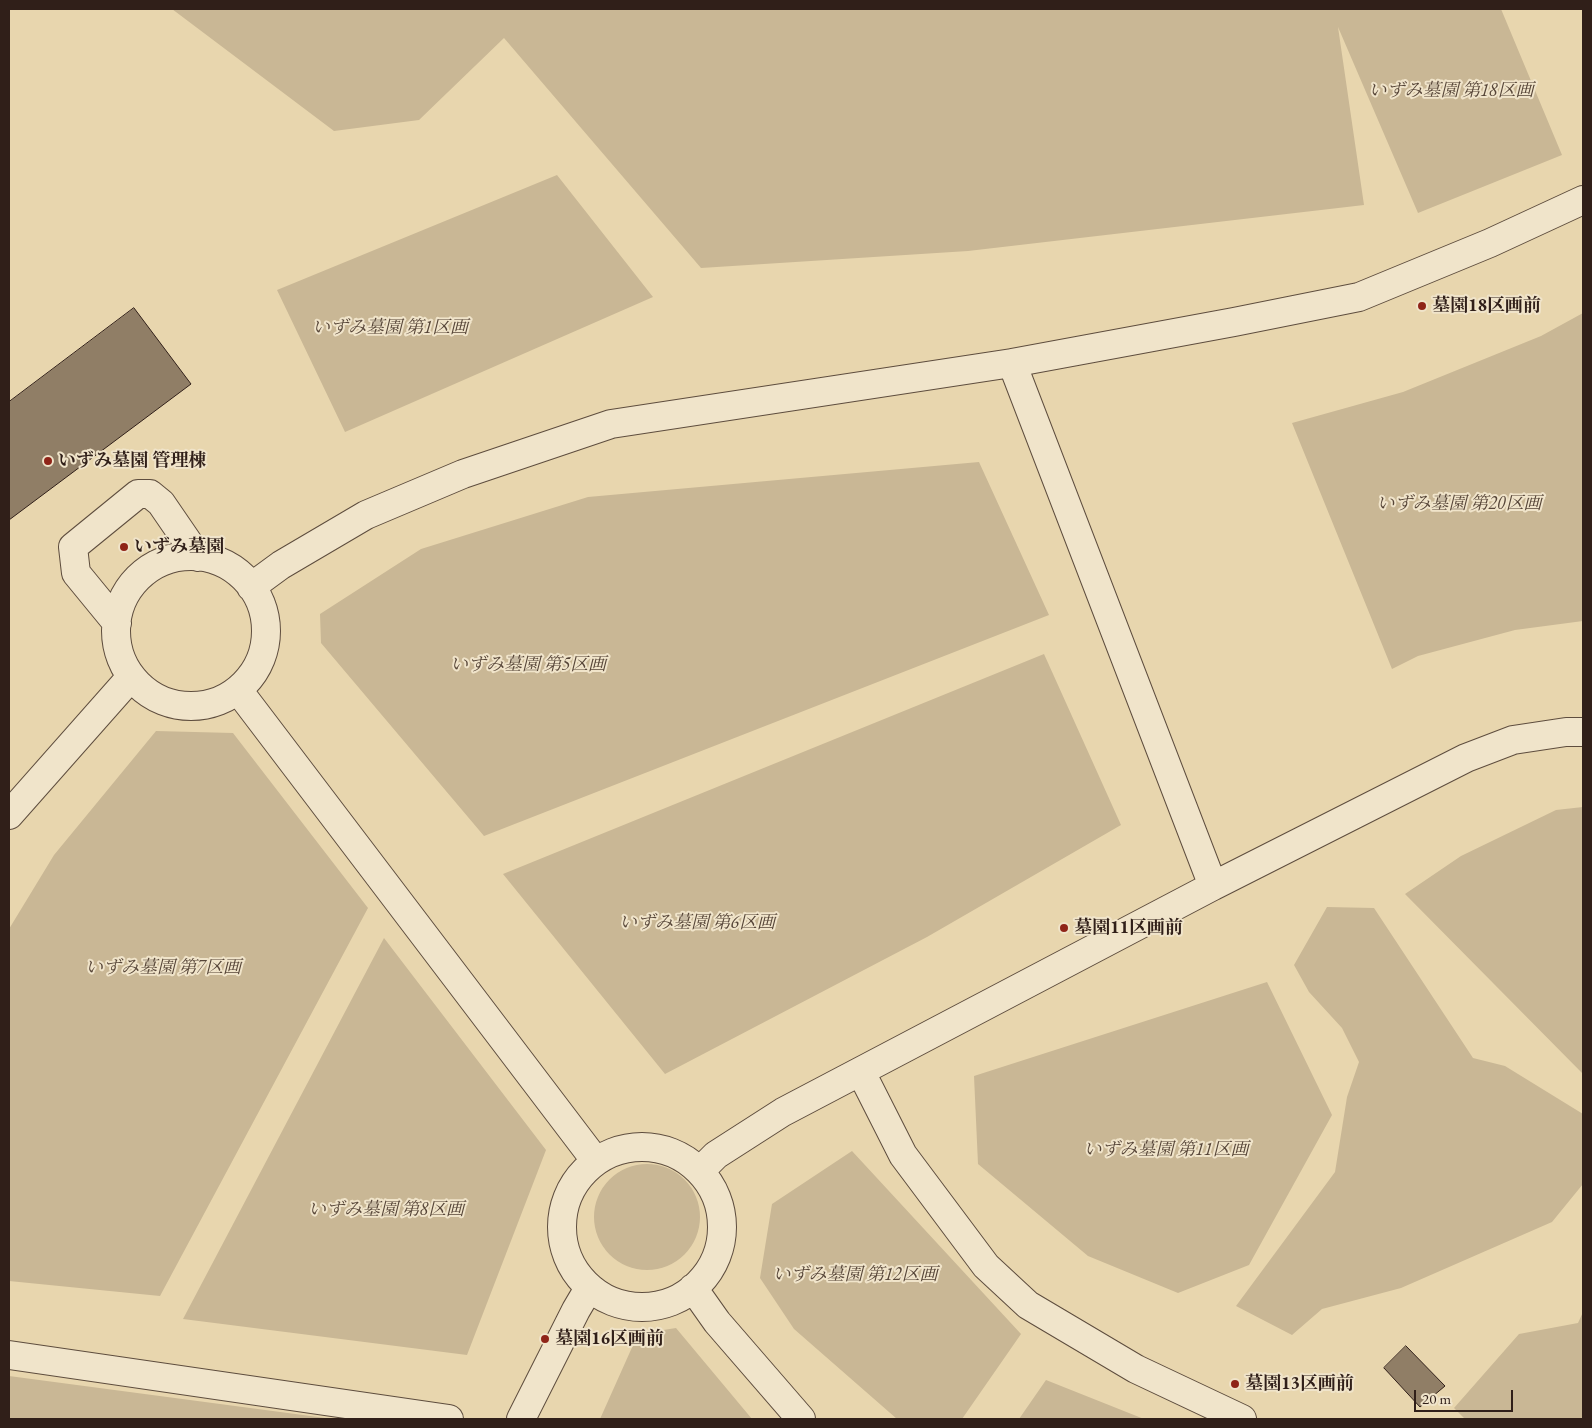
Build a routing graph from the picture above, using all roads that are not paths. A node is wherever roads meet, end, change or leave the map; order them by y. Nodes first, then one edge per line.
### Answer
1 (1583, 200) edge
2 (1012, 363) junction
3 (198, 557) junction
4 (251, 587) junction
5 (117, 623) junction
6 (131, 677) junction
7 (238, 690) junction
8 (1583, 732) edge
9 (9, 815) edge
10 (1213, 886) junction
11 (861, 1072) junction
12 (595, 1160) junction
13 (700, 1171) junction
14 (589, 1288) junction
15 (693, 1288) junction
16 (9, 1355) edge
17 (449, 1419) edge
18 (521, 1419) edge
19 (800, 1419) edge
20 (1242, 1419) edge

1 - 2 street
2 - 4 street
2 - 10 street
3 - 4 street
3 - 5 street
3 - 5 street
4 - 7 street
5 - 6 street
6 - 7 street
6 - 9 street
7 - 12 street
8 - 10 street
10 - 11 street
11 - 13 street
11 - 20 street
12 - 13 street
12 - 14 street
13 - 15 street
14 - 15 street
14 - 18 street
15 - 19 street
16 - 17 street

